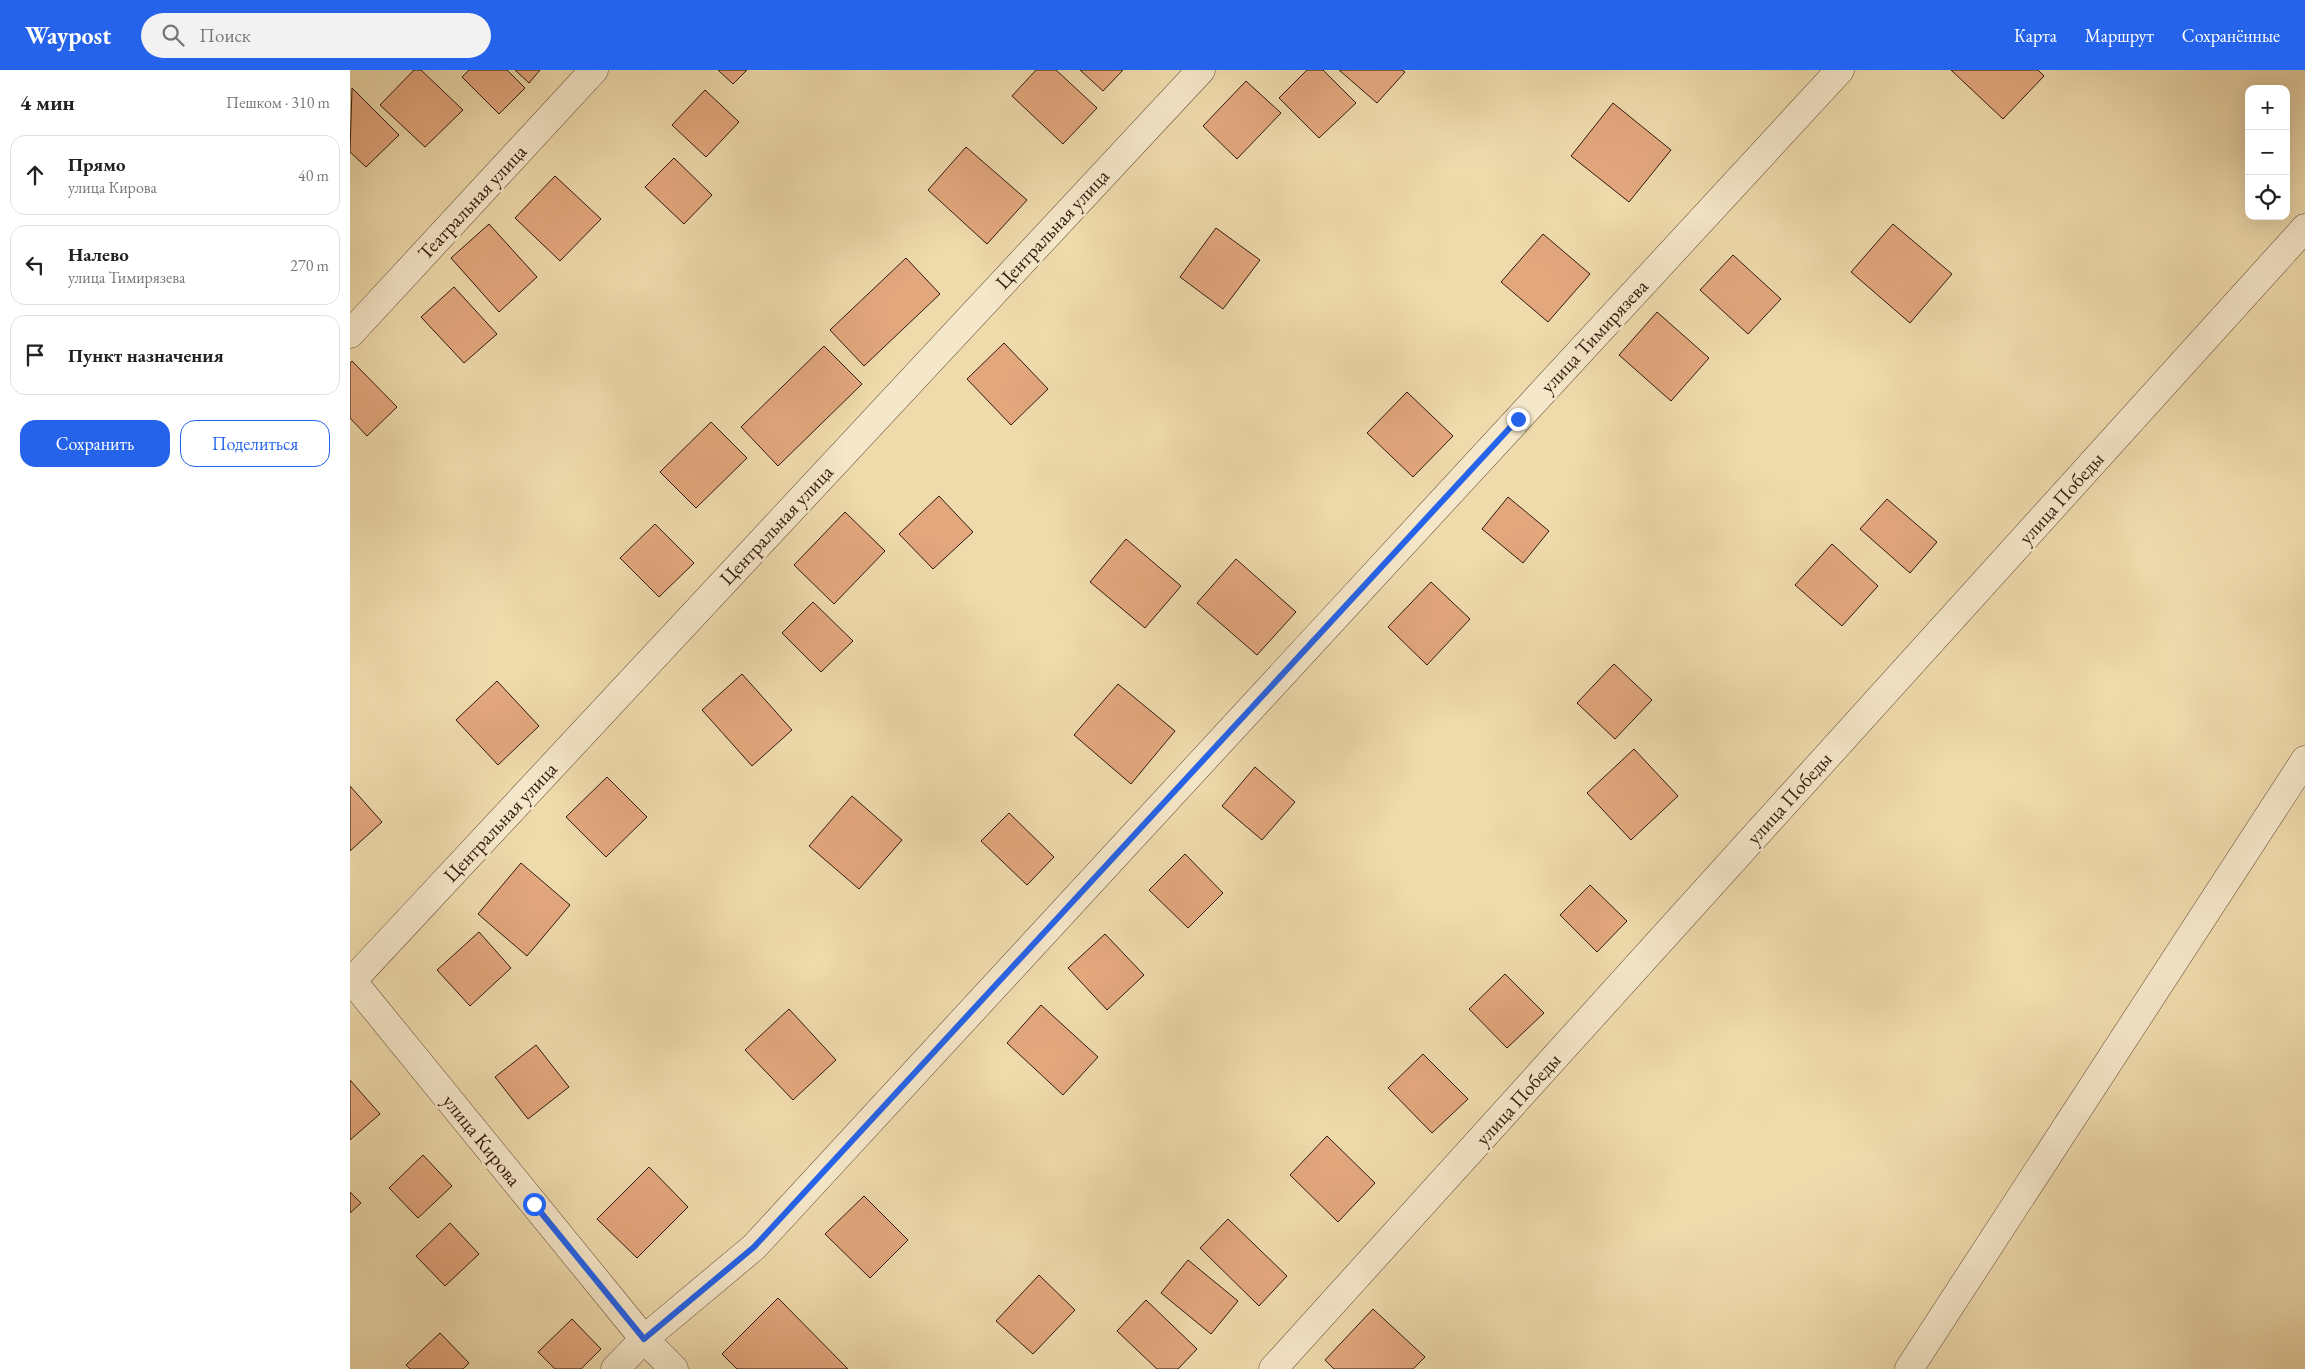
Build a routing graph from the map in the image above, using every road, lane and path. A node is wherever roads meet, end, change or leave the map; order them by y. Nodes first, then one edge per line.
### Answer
1 (594, 70) edge
2 (1200, 70) edge
3 (1840, 70) edge
4 (2305, 228) edge
5 (350, 334) edge
6 (2305, 760) edge
7 (351, 980) edge
8 (644, 1339) junction
9 (615, 1369) edge
10 (674, 1369) edge
11 (1273, 1369) edge
12 (1909, 1369) edge

1 - 5 street, Театральная улица
2 - 7 street, Центральная улица
3 - 8 street, улица Тимирязева
4 - 11 street, улица Победы
6 - 12 street
7 - 8 street, улица Кирова
8 - 9 street, улица Тимирязева
8 - 10 street, улица Кирова

